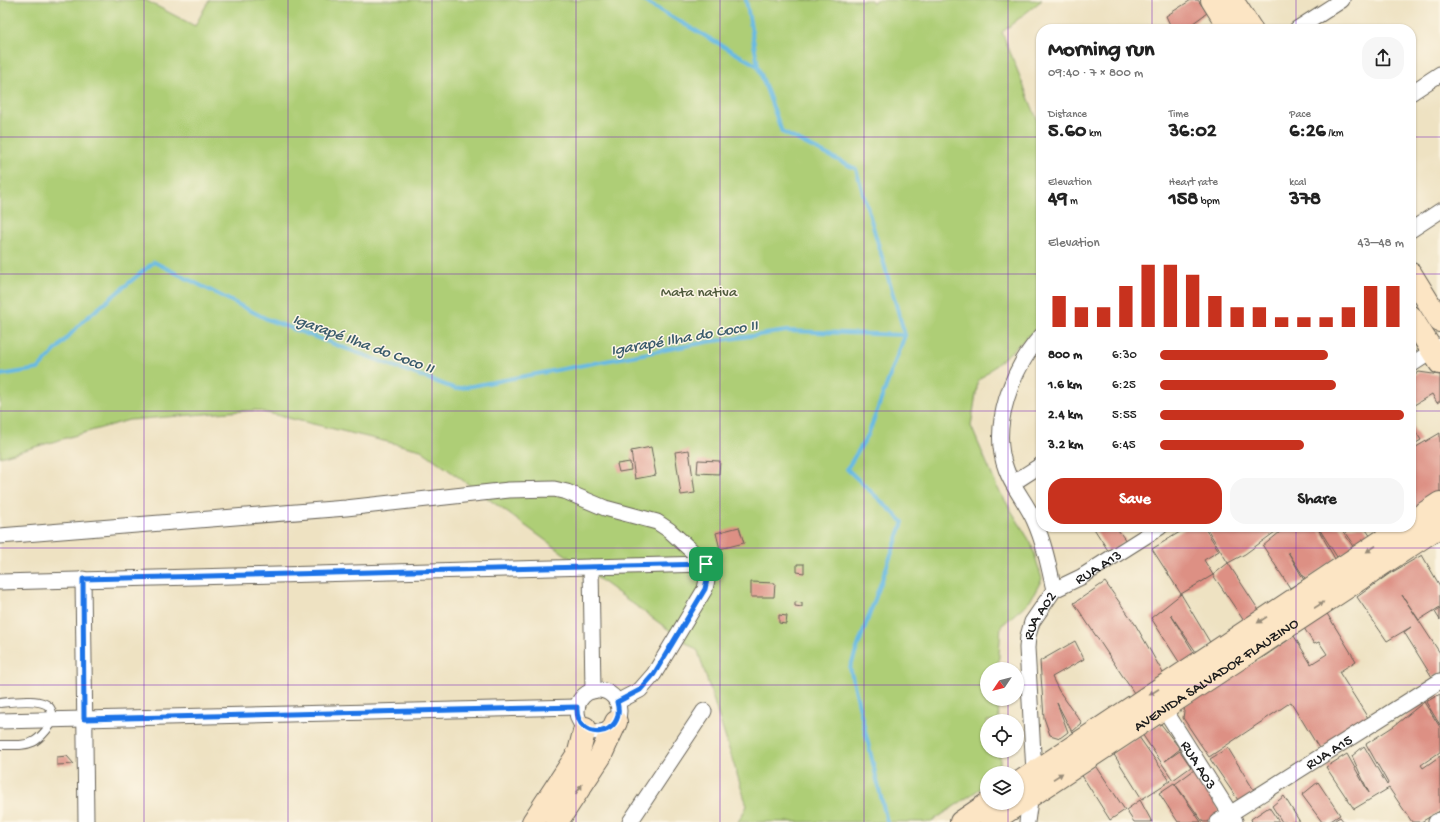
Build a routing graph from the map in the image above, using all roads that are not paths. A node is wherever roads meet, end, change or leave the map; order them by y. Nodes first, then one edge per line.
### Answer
1 (1212, 0) edge
2 (1232, 0) edge
3 (1342, 0) edge
4 (1227, 24) edge
5 (1248, 24) edge
6 (1305, 24) edge
7 (1440, 74) edge
8 (1416, 90) edge
9 (1440, 211) edge
10 (1416, 227) edge
11 (1416, 282) edge
12 (1440, 321) edge
13 (1416, 324) edge
14 (1036, 344) edge
15 (1438, 353) edge
16 (1416, 363) edge
17 (1036, 468) edge
18 (1013, 483) junction
19 (1440, 503) edge
20 (1416, 519) edge
21 (1036, 526) edge
22 (1440, 526) edge
23 (1038, 532) edge
24 (1152, 532) edge
25 (1396, 532) edge
26 (0, 536) edge
27 (706, 564) junction
28 (591, 567) junction
29 (83, 579) junction
30 (0, 582) edge
31 (1054, 590) junction
32 (1440, 681) edge
33 (593, 691) junction
34 (0, 703) edge
35 (577, 707) junction
36 (1163, 707) junction
37 (704, 711) dead end
38 (616, 712) junction
39 (84, 719) junction
40 (54, 720) junction
41 (0, 721) edge
42 (585, 728) junction
43 (0, 745) edge
44 (1027, 784) edge
45 (980, 809) edge
46 (1233, 818) edge
47 (1440, 820) edge
48 (86, 822) edge
49 (533, 822) edge
50 (557, 822) edge
51 (630, 822) edge
52 (961, 822) edge
53 (991, 822) edge
54 (1027, 822) edge
55 (1217, 822) edge
56 (1436, 822) edge

1 - 4 street
2 - 5 street
3 - 6 street
7 - 8 street
9 - 10 street
11 - 12 street
13 - 15 street
14 - 18 street, RUA A02
15 - 16 street
17 - 18 street
18 - 21 street, RUA A02
19 - 20 street
36 -> 22 street, AVENIDA SALVADOR FLAUZINO
23 - 31 street, RUA A02
24 - 31 street, RUA A13
25 -> 44 street, AVENIDA SALVADOR FLAUZINO
26 - 27 street
27 - 28 street
27 - 38 street
28 - 29 street
28 - 33 street
29 - 30 street
29 - 39 street
31 - 44 street, RUA A02
32 - 46 street, RUA A15
33 - 35 street
33 - 38 street
34 - 40 lane
35 - 39 street
35 - 42 street
44 -> 36 street, AVENIDA SALVADOR FLAUZINO
36 - 46 street, RUA A03
37 - 51 street
38 - 42 street
50 -> 38 street
39 - 40 street
39 - 48 street
40 - 41 street
40 - 43 lane
42 - 49 street
44 - 53 street, AVENIDA SALVADOR FLAUZINO
44 - 54 street, RUA A02
45 - 52 street
46 - 55 street, RUA A15
47 - 56 street

